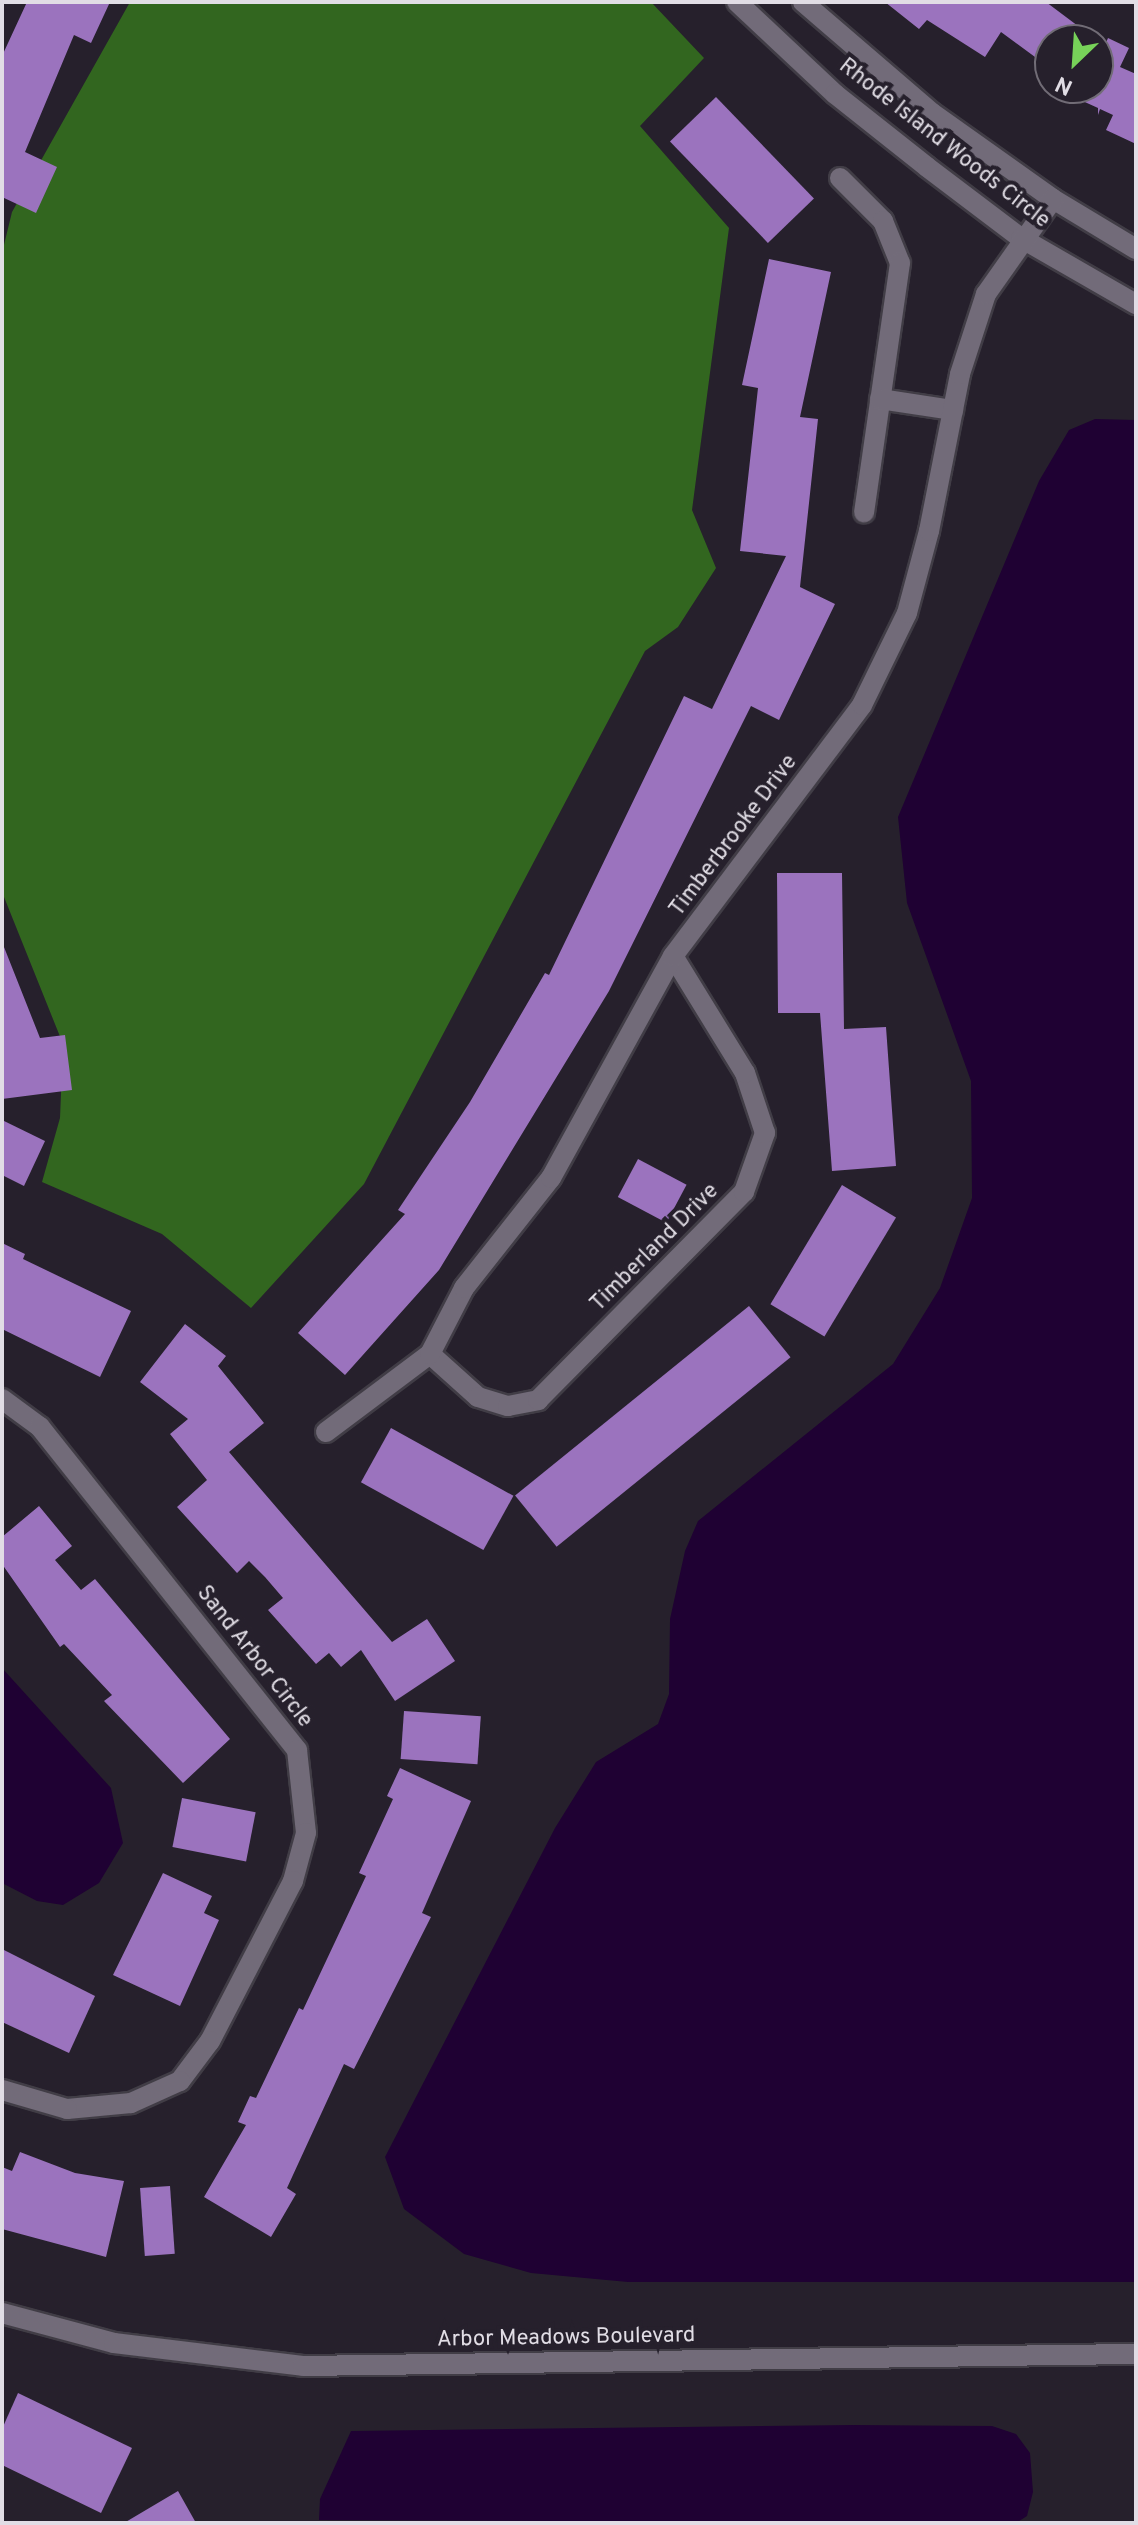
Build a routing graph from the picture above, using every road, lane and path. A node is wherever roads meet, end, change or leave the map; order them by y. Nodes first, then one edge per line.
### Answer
1 (737, 2) edge
2 (803, 2) edge
3 (840, 178) dead end
4 (1053, 199) junction
5 (1021, 238) junction
6 (1136, 249) edge
7 (1136, 304) edge
8 (880, 399) junction
9 (953, 410) junction
10 (864, 512) dead end
11 (673, 956) junction
12 (430, 1354) junction
13 (2, 1399) edge
14 (326, 1432) dead end
15 (2, 2090) edge
16 (2, 2313) edge
17 (1136, 2354) edge

1 - 5 street, Rhode Island Woods Circle
2 - 4 street, Rhode Island Woods Circle
3 - 8 street
4 - 5 street, Timberbrooke Drive
4 - 6 street, Rhode Island Woods Circle
5 - 7 street, Rhode Island Woods Circle
5 - 9 street, Timberbrooke Drive
8 - 9 street
8 - 10 street
9 - 11 street, Timberbrooke Drive
11 - 12 street, Timberbrooke Drive
11 - 12 street, Timberland Drive
12 - 14 street, Timberbrooke Drive
13 - 15 street, Sand Arbor Circle
16 - 17 street, Arbor Meadows Boulevard

